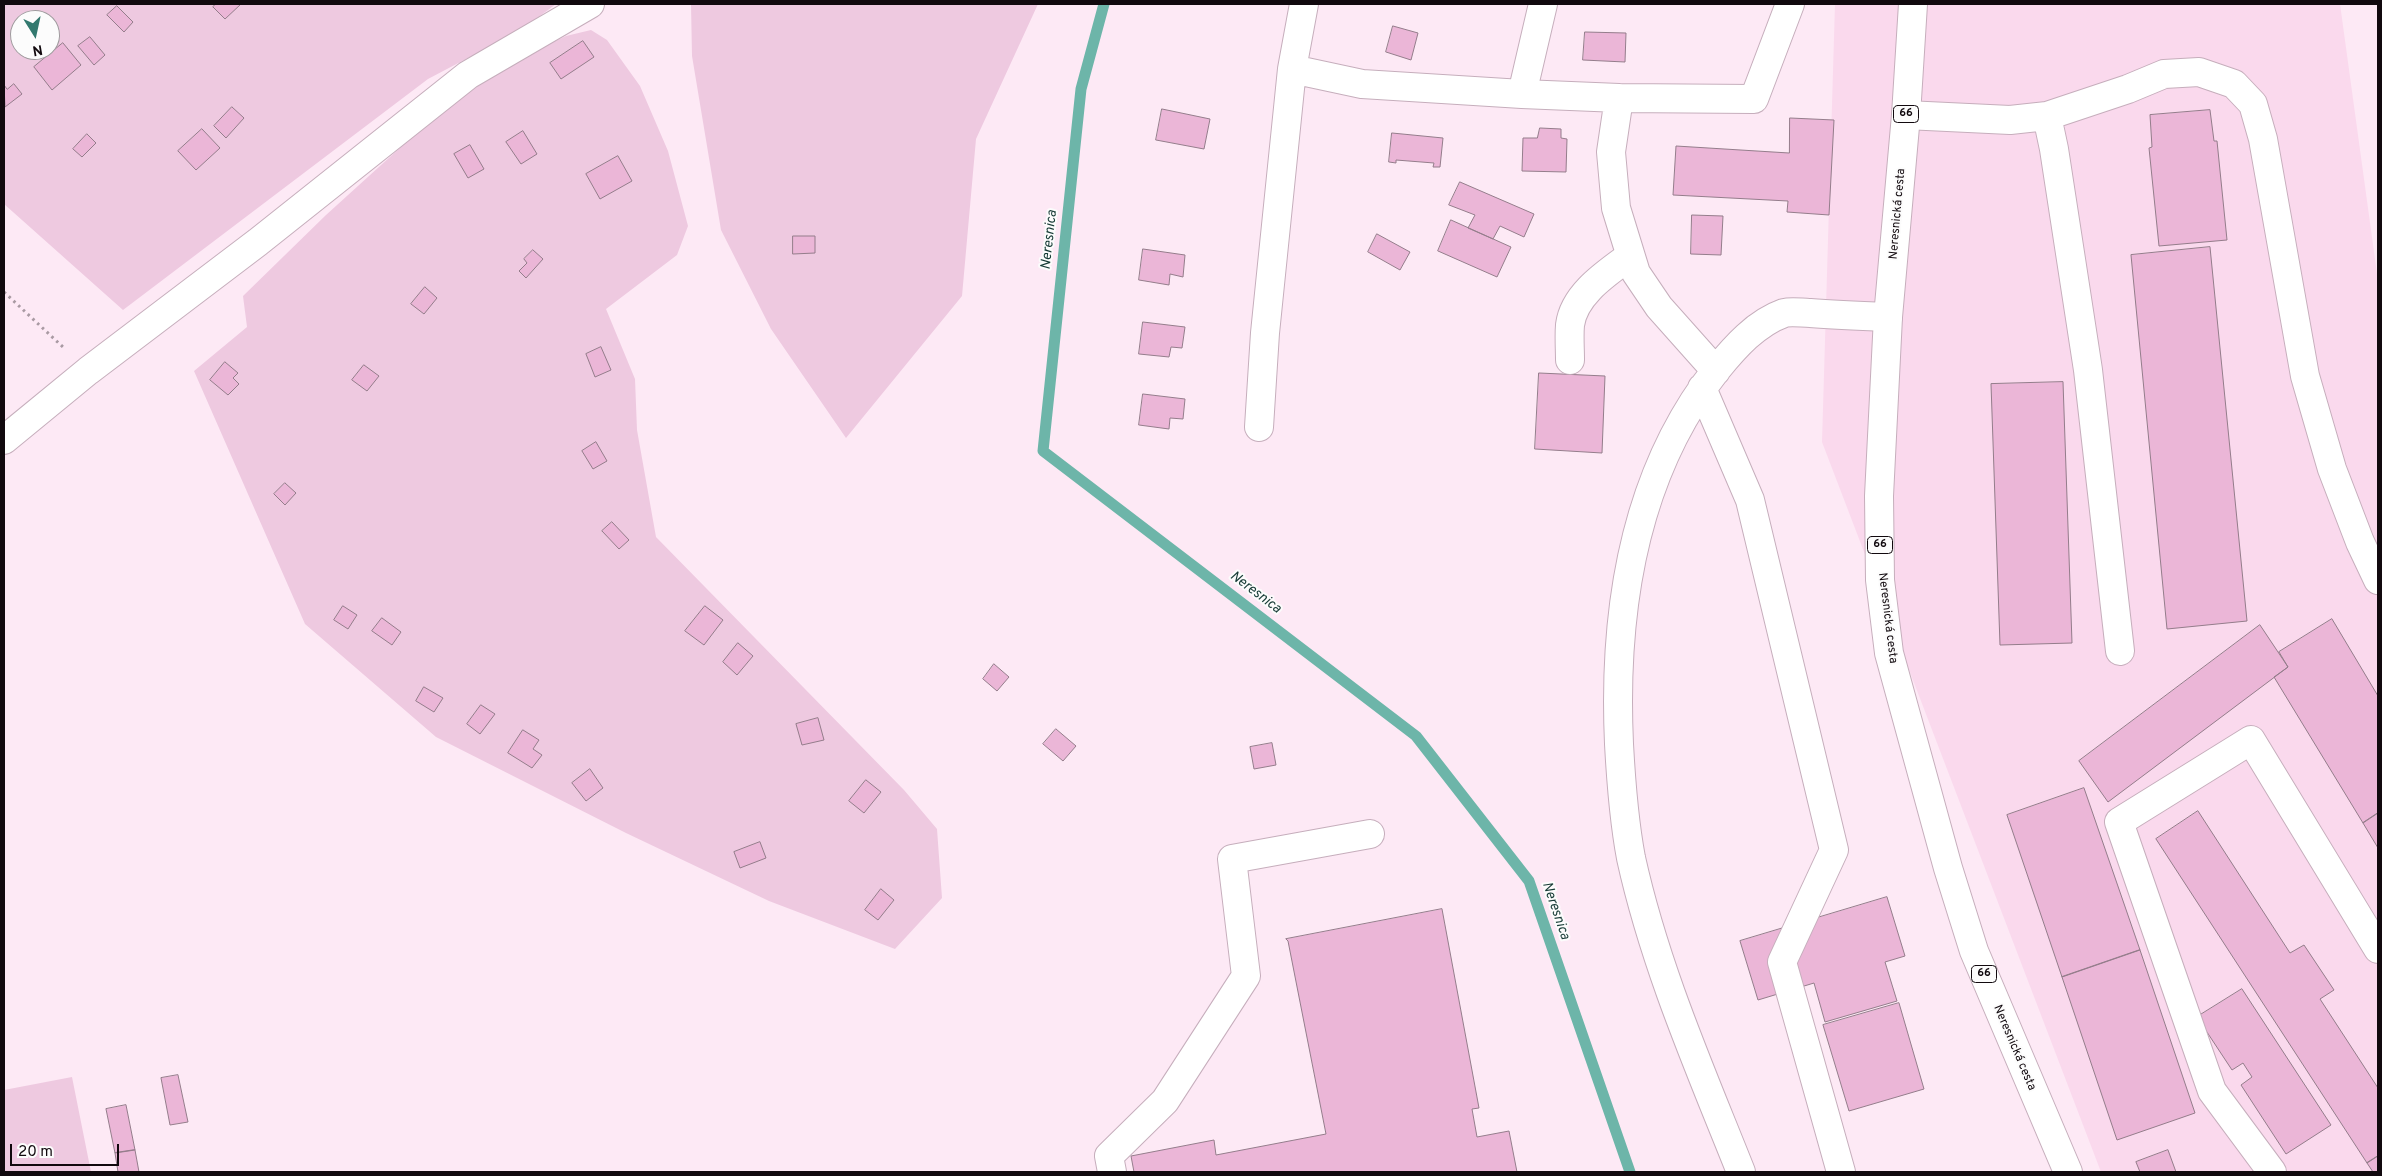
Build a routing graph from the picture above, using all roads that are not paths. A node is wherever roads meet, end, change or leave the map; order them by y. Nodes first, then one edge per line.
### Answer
1 (590, 4) edge
2 (1304, 4) edge
3 (1543, 4) edge
4 (1790, 4) edge
5 (1913, 4) edge
6 (1292, 69) junction
7 (1522, 94) junction
8 (1619, 98) junction
9 (1906, 115) junction
10 (2047, 116) junction
11 (1630, 256) junction
12 (1888, 317) junction
13 (1570, 360) dead end
14 (1709, 379) junction
15 (1259, 427) dead end
16 (4, 440) edge
17 (2378, 580) edge
18 (2120, 651) dead end
19 (1370, 834) dead end
20 (2378, 949) edge
21 (1112, 1172) edge
22 (1741, 1172) edge
23 (1840, 1172) edge
24 (2068, 1172) edge
25 (2272, 1172) edge

1 - 16 street
2 - 6 street
3 - 7 street
4 - 8 street
5 - 9 street, Neresnická cesta / 66
6 - 7 street
6 - 15 street
7 - 8 street
8 - 11 street
9 - 10 street
9 - 12 street, Neresnická cesta / 66
10 - 17 street
10 - 18 street
11 - 13 street
11 - 14 street
12 - 14 street
12 - 24 street, Neresnická cesta / 66
14 - 22 street
14 - 23 street
19 - 21 street
20 - 25 street

